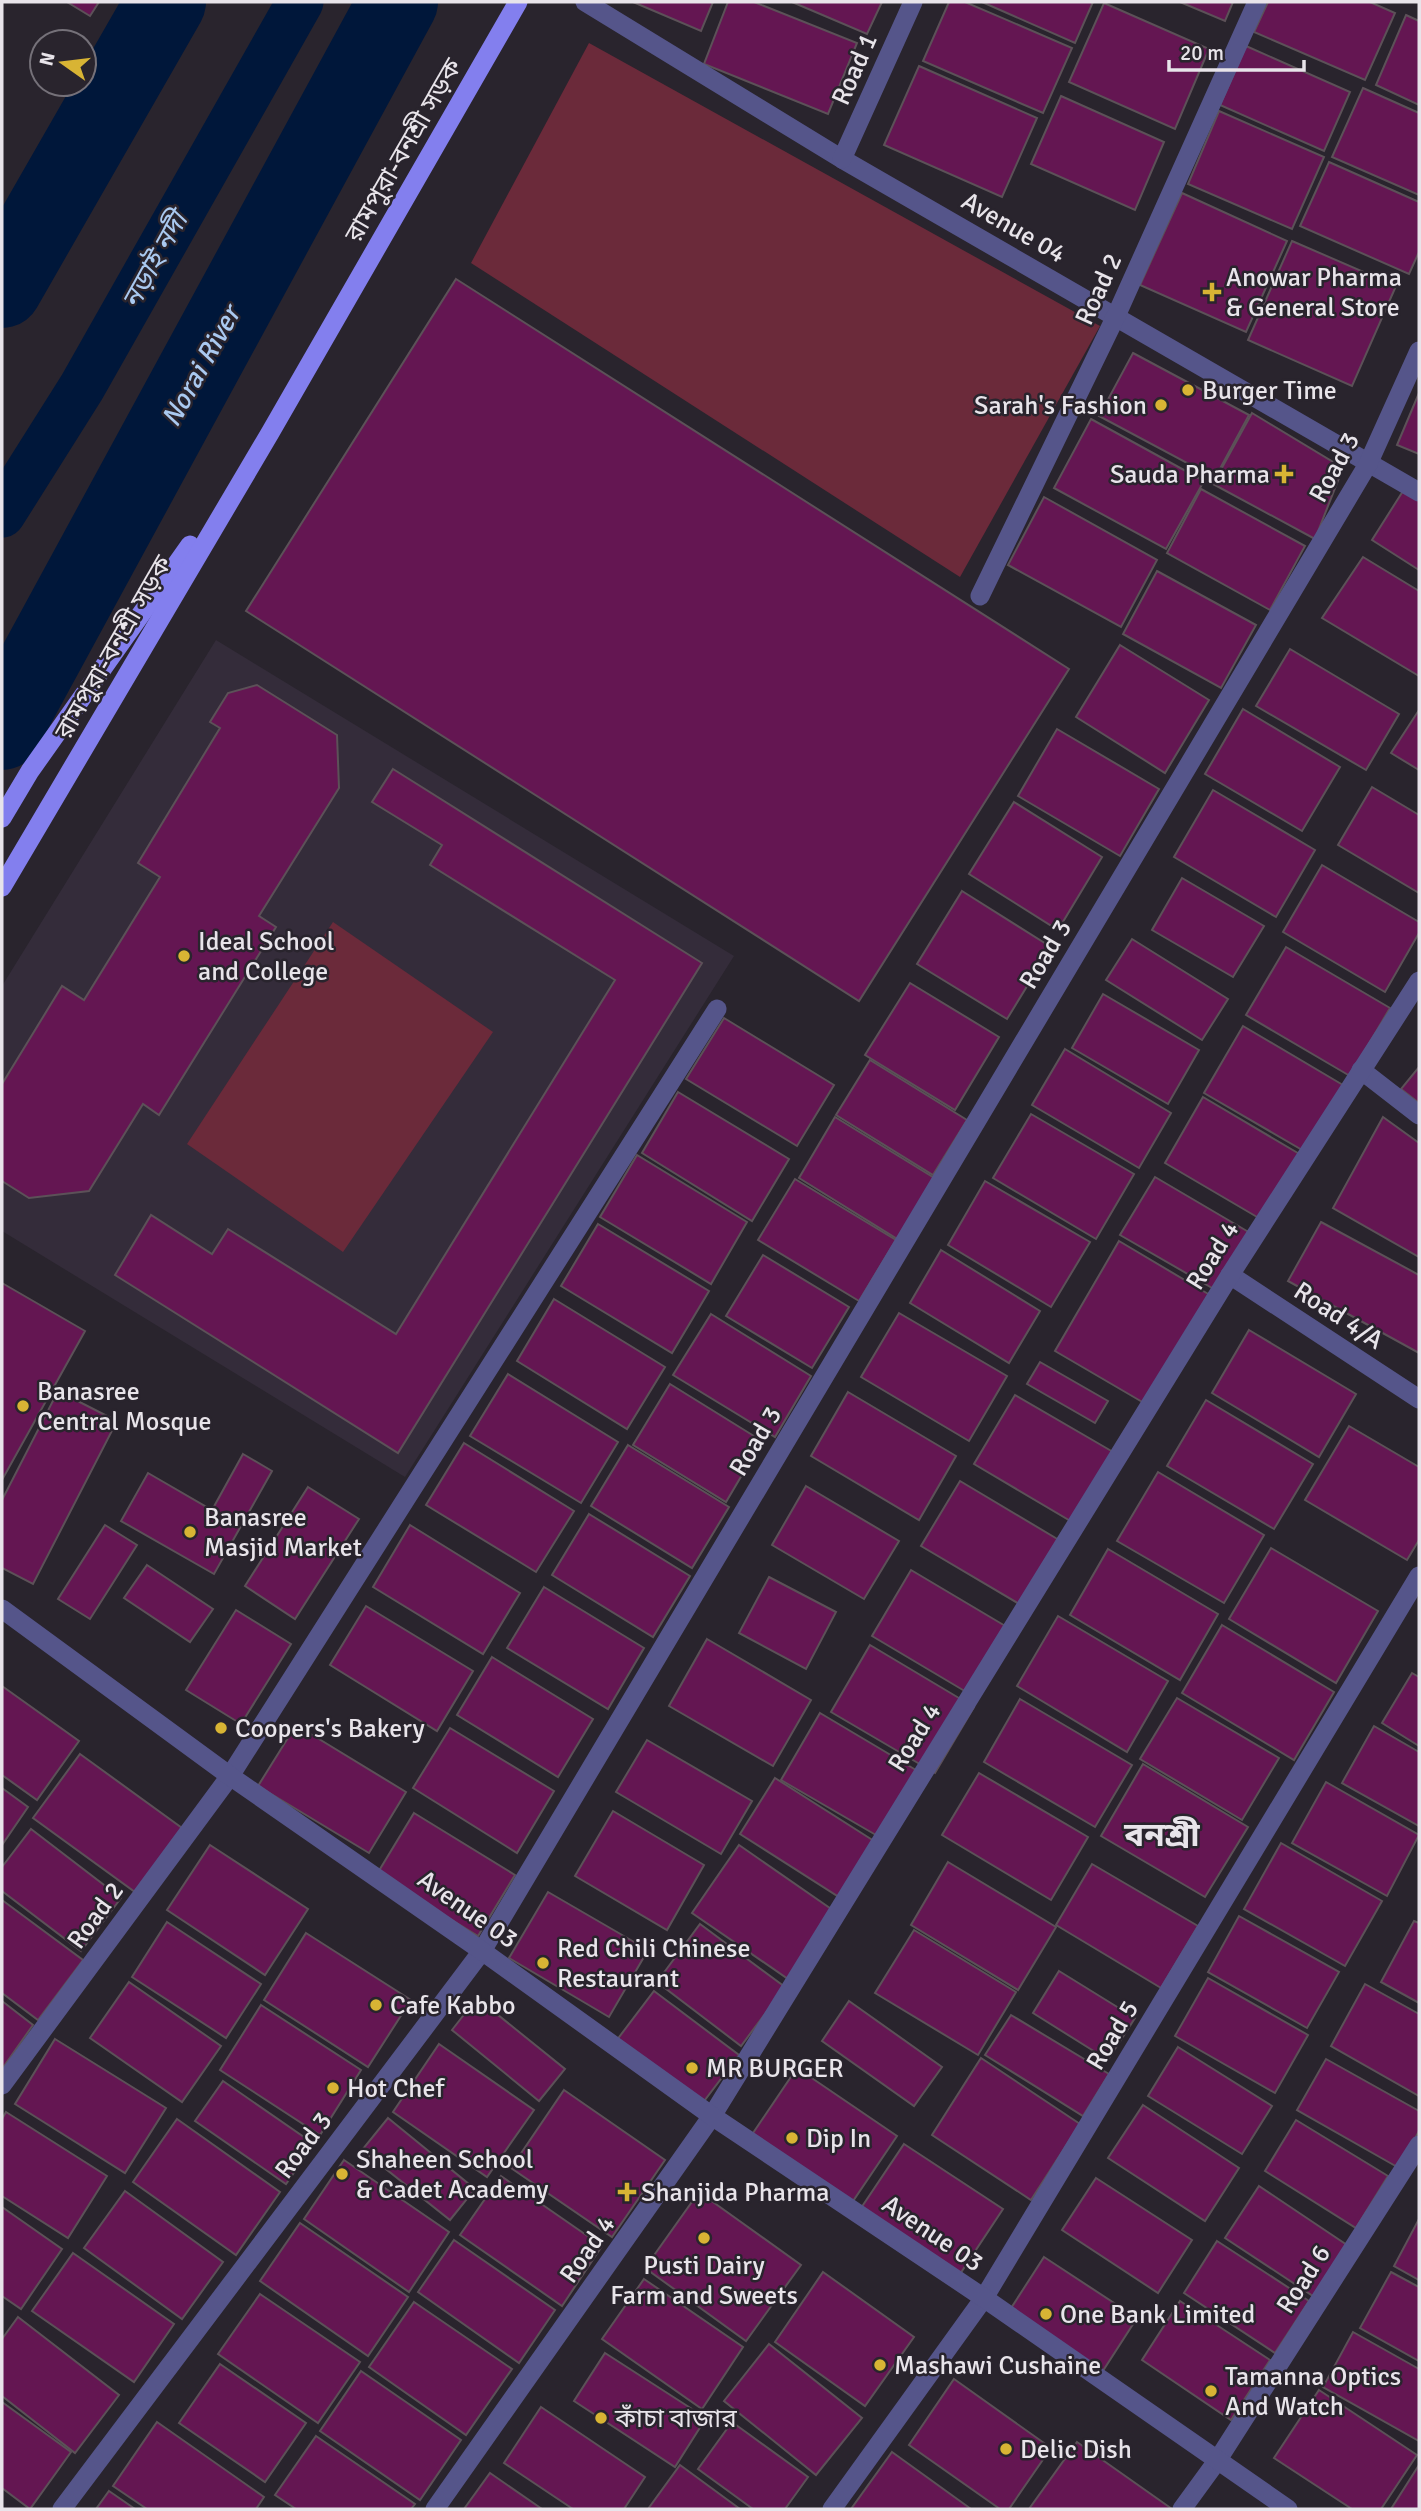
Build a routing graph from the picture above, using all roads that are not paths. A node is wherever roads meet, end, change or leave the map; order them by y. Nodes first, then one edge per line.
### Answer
1 (518, 2) edge
2 (586, 2) edge
3 (913, 2) edge
4 (1257, 2) edge
5 (842, 159) junction
6 (1116, 316) junction
7 (1419, 351) edge
8 (270, 433) junction
9 (1368, 464) junction
10 (1419, 492) edge
11 (980, 596) dead end
12 (2, 818) edge
13 (2, 887) edge
14 (1419, 981) edge
15 (717, 1009) dead end
16 (1361, 1070) junction
17 (1419, 1115) edge
18 (1230, 1275) junction
19 (1419, 1399) edge
20 (1419, 1576) edge
21 (2, 1609) edge
22 (230, 1776) junction
23 (482, 1951) junction
24 (2, 2085) edge
25 (712, 2116) junction
26 (1419, 2145) edge
27 (984, 2298) junction
28 (1217, 2461) junction
29 (62, 2509) edge
30 (435, 2509) edge
31 (832, 2509) edge
32 (1182, 2509) edge
33 (1288, 2509) edge

1 - 8 main road, রামপুরা-বনশ্রী সড়ক
2 - 5 street, Avenue 04
3 - 5 street, Road 1
4 - 6 street, Road 2
5 - 6 street, Avenue 04
6 - 9 street, Avenue 04
6 - 11 street, Road 2
7 - 9 street, Road 3
8 - 12 main road, রামপুরা-বনশ্রী সড়ক
8 - 13 main road, রামপুরা-বনশ্রী সড়ক
9 - 10 street, Avenue 04
9 - 23 street, Road 3
14 - 16 street, Road 4
15 - 22 street, Road 2
16 - 17 street
16 - 18 street, Road 4
18 - 19 street, Road 4/A
18 - 25 street, Road 4
20 - 27 street, Road 5
21 - 22 street, Avenue 03
22 - 23 street, Avenue 03
22 - 24 street, Road 2
23 - 25 street, Avenue 03
23 - 29 street, Road 3
25 - 27 street, Avenue 03
25 - 30 street, Road 4
26 - 28 street, Road 6
27 - 28 street, Avenue 03
27 - 31 street, Road 5
28 - 32 street, Road 6
28 - 33 street, Avenue 03

